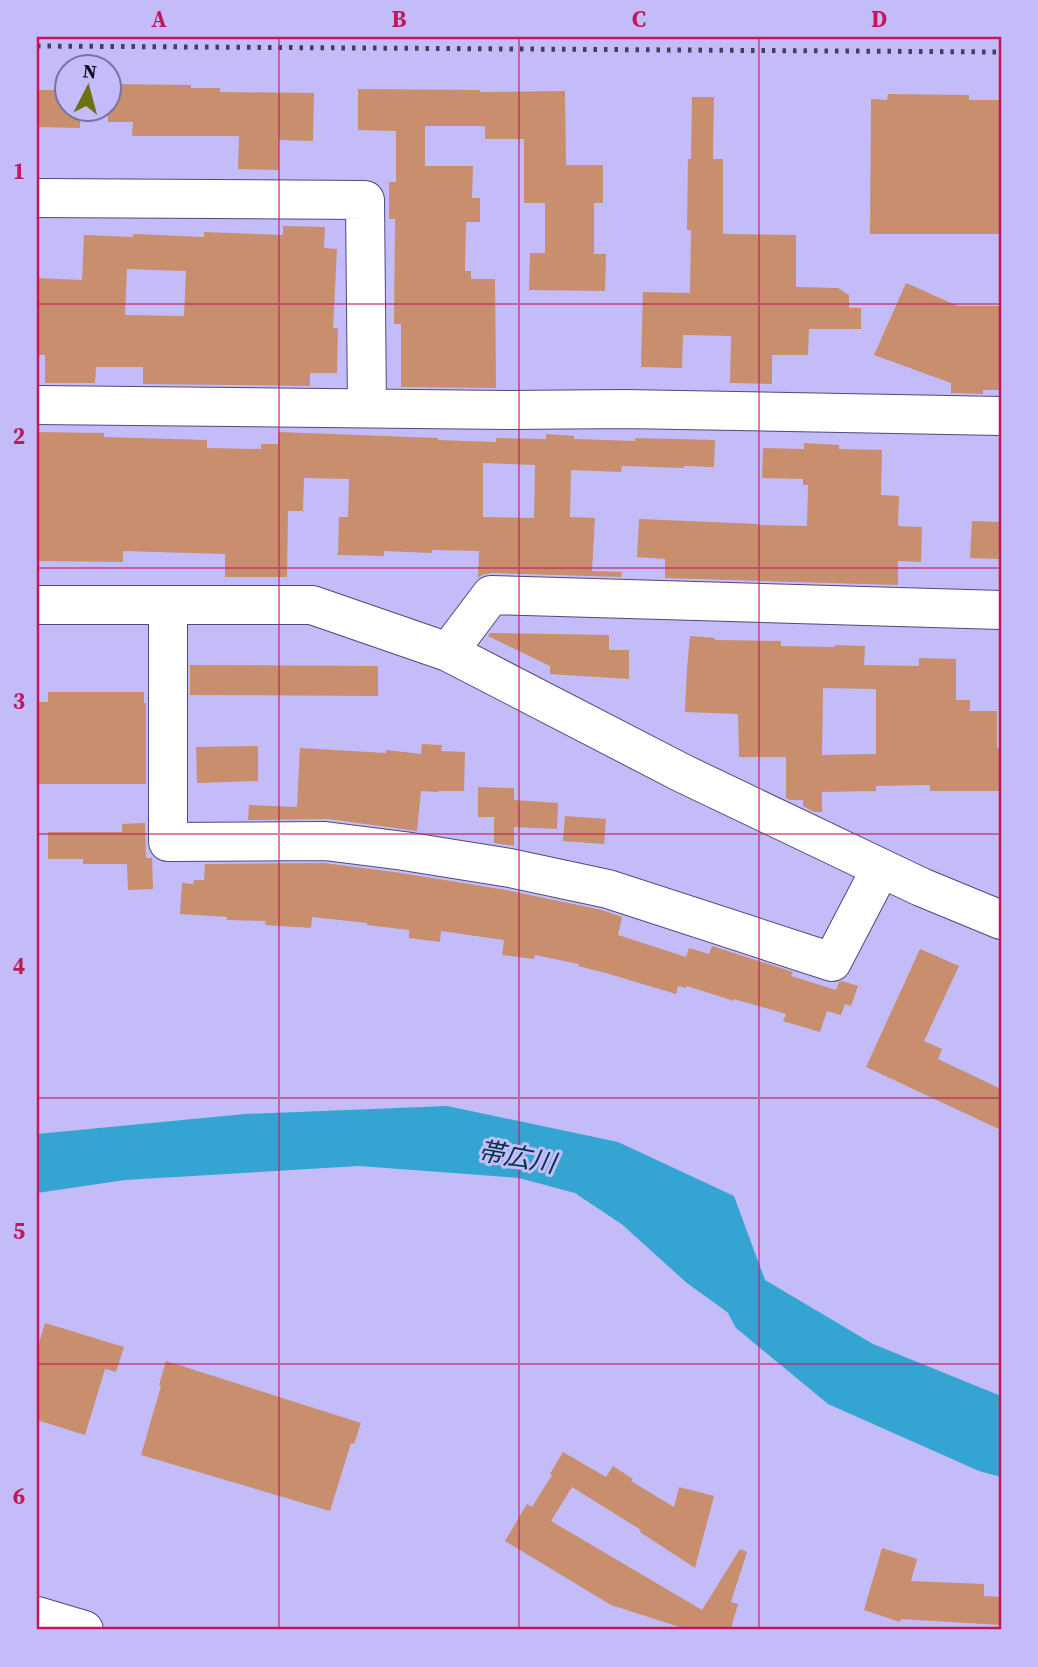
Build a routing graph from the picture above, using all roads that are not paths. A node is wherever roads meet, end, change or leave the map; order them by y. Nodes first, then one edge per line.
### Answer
1 (37, 198) edge
2 (37, 405) edge
3 (368, 408) junction
4 (1001, 416) edge
5 (37, 605) edge
6 (168, 606) junction
7 (1001, 610) edge
8 (449, 652) junction
9 (881, 868) junction
10 (1001, 920) edge
11 (37, 1616) edge
12 (84, 1630) edge

1 - 3 street
2 - 3 street
3 - 4 street
5 - 6 street
6 - 8 street
6 - 9 street
7 - 8 street
8 - 9 street
9 - 10 street
11 - 12 street

